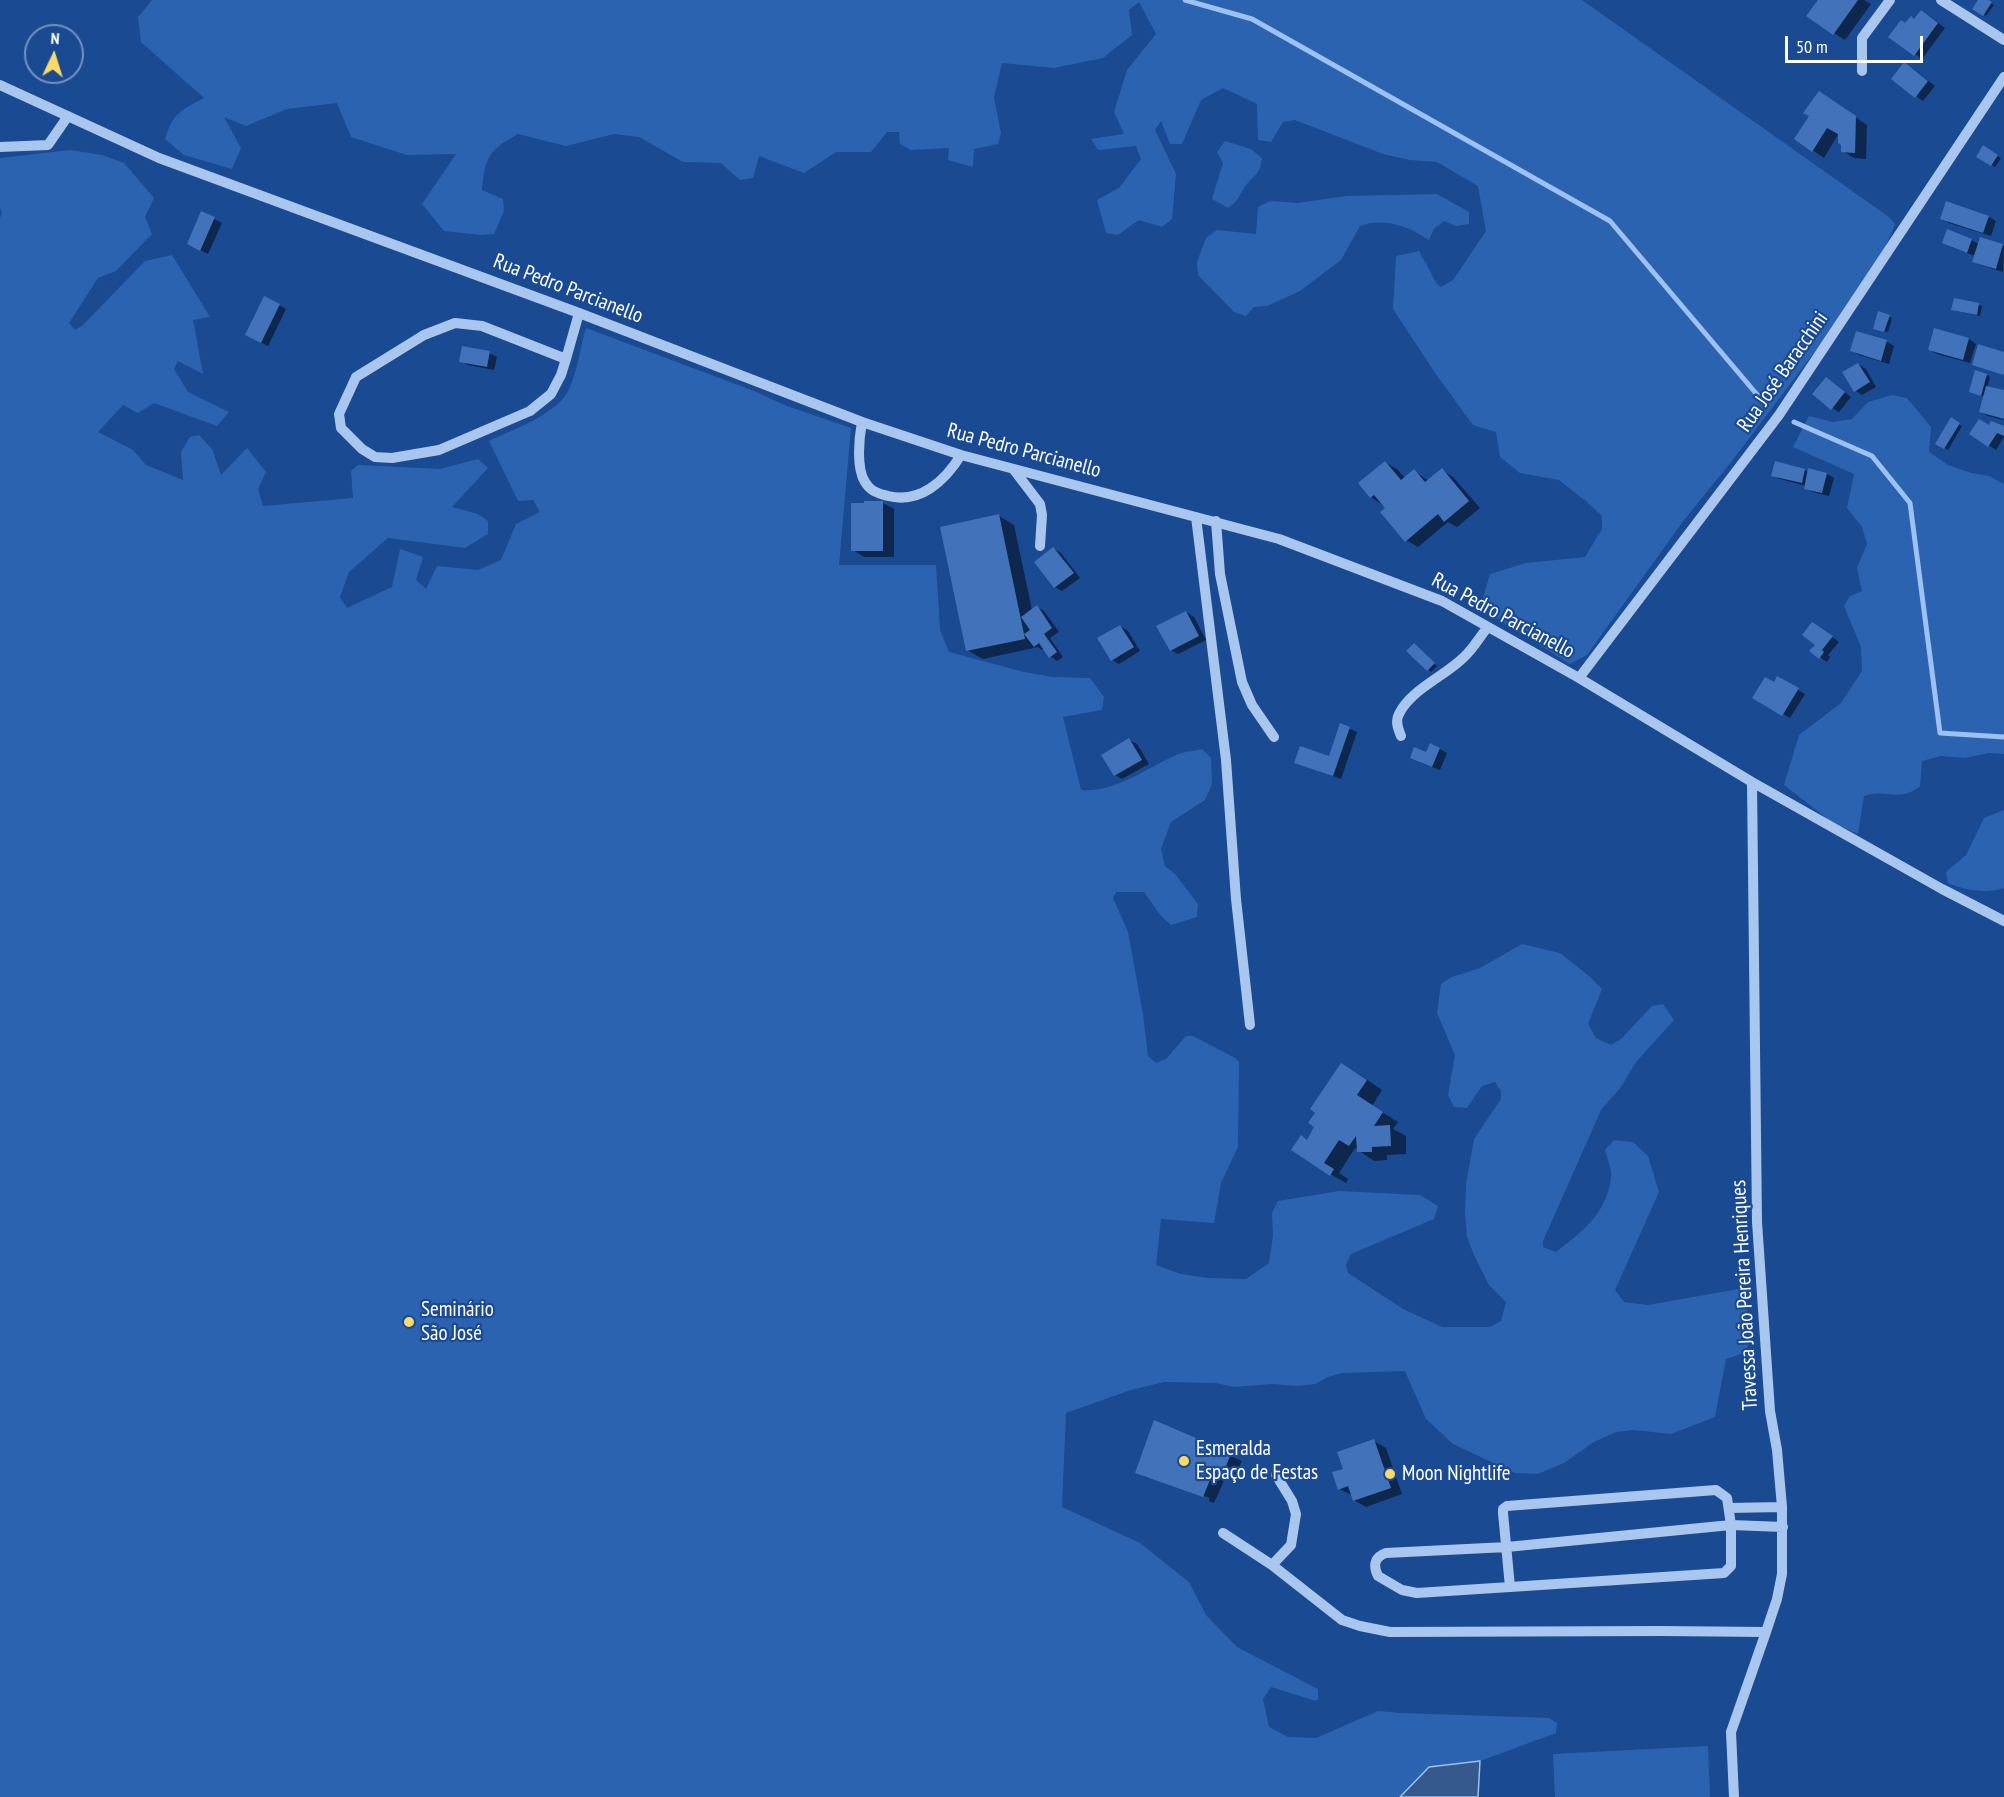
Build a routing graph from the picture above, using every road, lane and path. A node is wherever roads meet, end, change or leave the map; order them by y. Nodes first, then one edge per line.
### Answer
1 (1890, 0) edge
2 (1941, 0) edge
3 (2004, 40) edge
4 (1862, 71) dead end
5 (2004, 77) edge
6 (0, 85) edge
7 (68, 116) junction
8 (0, 147) edge
9 (579, 314) junction
10 (566, 359) junction
11 (862, 422) junction
12 (961, 456) junction
13 (1014, 470) junction
14 (1196, 517) junction
15 (1216, 521) junction
16 (1040, 546) dead end
17 (1488, 627) junction
18 (1579, 678) junction
19 (1401, 736) dead end
20 (1274, 737) dead end
21 (1752, 782) junction
22 (2004, 921) edge
23 (1251, 1025) dead end
24 (1276, 1475) dead end
25 (1782, 1507) junction
26 (1729, 1508) junction
27 (1731, 1525) junction
28 (1783, 1527) junction
29 (1223, 1533) dead end
30 (1507, 1547) junction
31 (1272, 1565) junction
32 (1510, 1587) junction
33 (1767, 1632) junction
34 (1734, 1797) edge

1 - 4 street
2 - 3 street
5 - 18 street, Rua José Baracchini
6 - 7 street, Rua Pedro Parcianello
7 - 8 street
7 - 9 street, Rua Pedro Parcianello
9 - 10 street
9 - 11 street, Rua Pedro Parcianello
10 - 10 street
11 - 12 street, Rua Pedro Parcianello
11 - 12 street
12 - 13 street, Rua Pedro Parcianello
13 - 14 street, Rua Pedro Parcianello
13 - 16 street
14 - 15 street, Rua Pedro Parcianello
14 - 23 street
15 - 17 street, Rua Pedro Parcianello
15 - 20 street
17 - 18 street, Rua Pedro Parcianello
17 - 19 street
18 - 21 street, Rua Pedro Parcianello
21 - 22 street, Rua Pedro Parcianello
21 - 25 street, Travessa João Pereira Henriques
24 - 31 street
25 - 26 street
25 - 28 street, Travessa João Pereira Henriques
26 - 27 street
26 - 30 street
27 - 28 street
27 - 30 street
27 - 32 street
28 - 33 street, Travessa João Pereira Henriques
29 - 31 street
30 - 32 street
30 - 32 street
31 - 33 street
33 - 34 street, Travessa João Pereira Henriques

